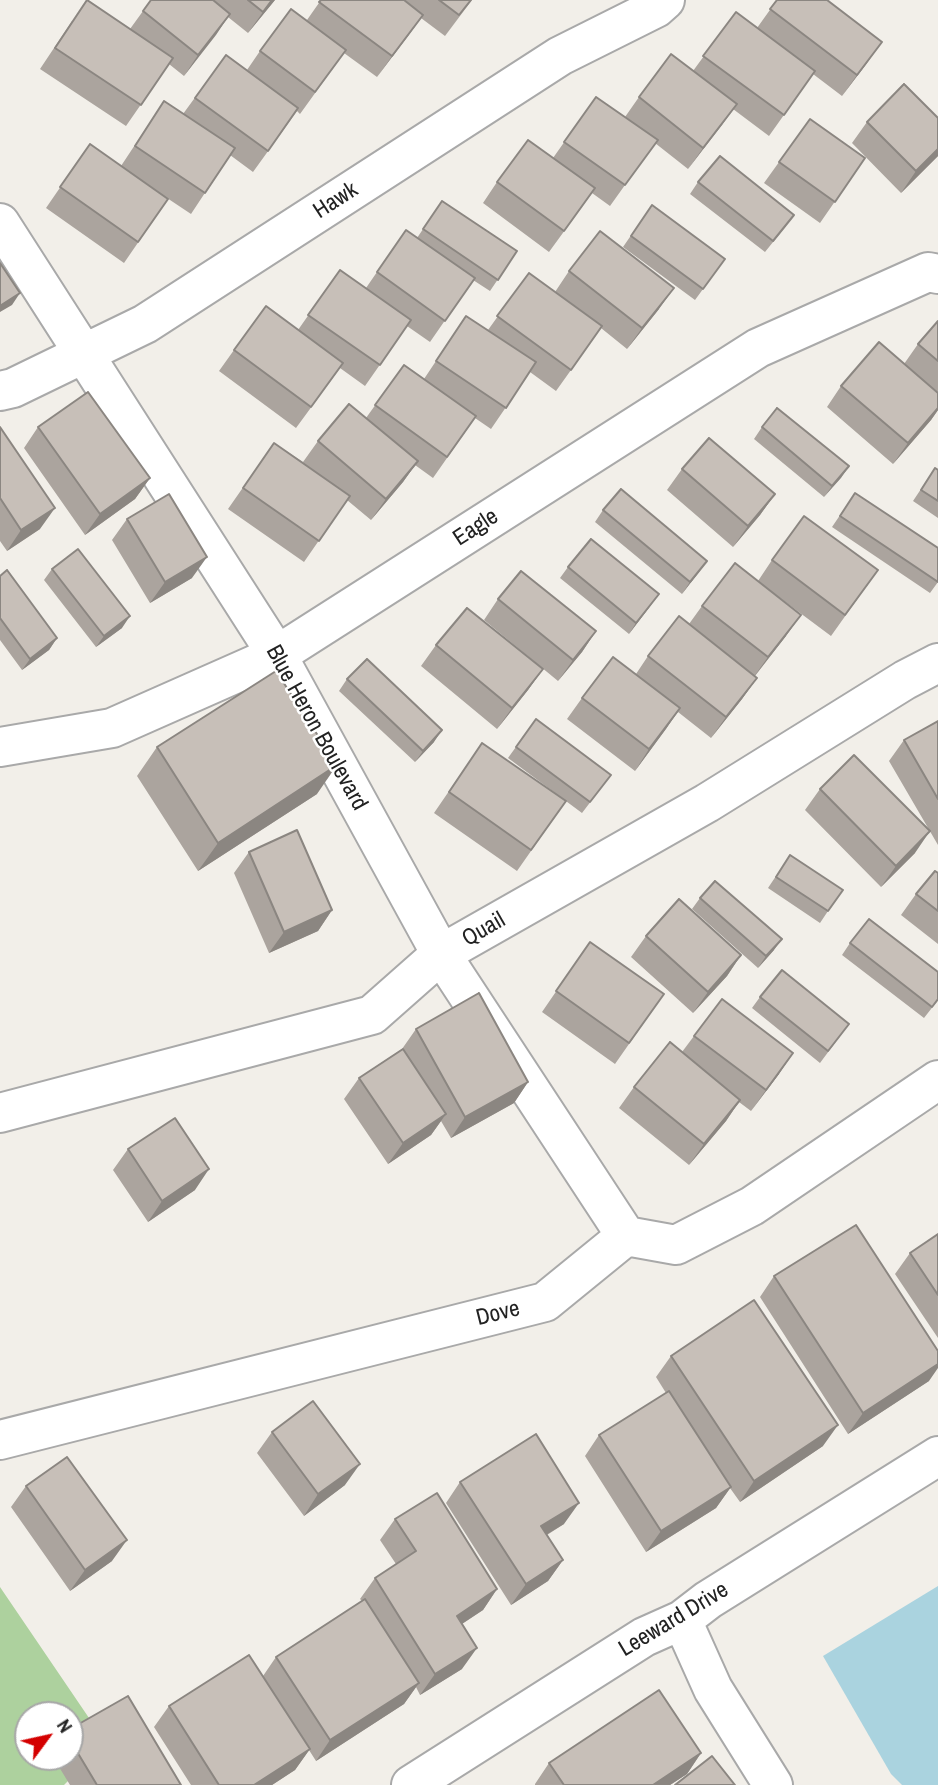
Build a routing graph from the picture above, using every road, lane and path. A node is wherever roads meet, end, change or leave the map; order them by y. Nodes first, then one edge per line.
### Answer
1 (665, 0) edge
2 (0, 223) edge
3 (938, 274) edge
4 (86, 354) junction
5 (0, 391) edge
6 (277, 655) junction
7 (938, 663) edge
8 (0, 747) edge
9 (441, 954) junction
10 (938, 1080) edge
11 (0, 1113) edge
12 (626, 1236) junction
13 (0, 1440) edge
14 (938, 1456) edge
15 (682, 1620) junction
16 (411, 1785) edge
17 (774, 1785) edge

1 - 4 street, Hawk
2 - 4 street, Blue Heron Boulevard
3 - 6 street, Eagle
4 - 5 street, Hawk
4 - 6 street, Blue Heron Boulevard
6 - 8 street, Eagle
6 - 9 street, Blue Heron Boulevard
7 - 9 street, Quail
9 - 11 street, Quail
9 - 12 street, Blue Heron Boulevard
10 - 12 street
12 - 13 street, Dove
14 - 15 street, Leeward Drive
15 - 16 street, Leeward Drive
15 - 17 street

